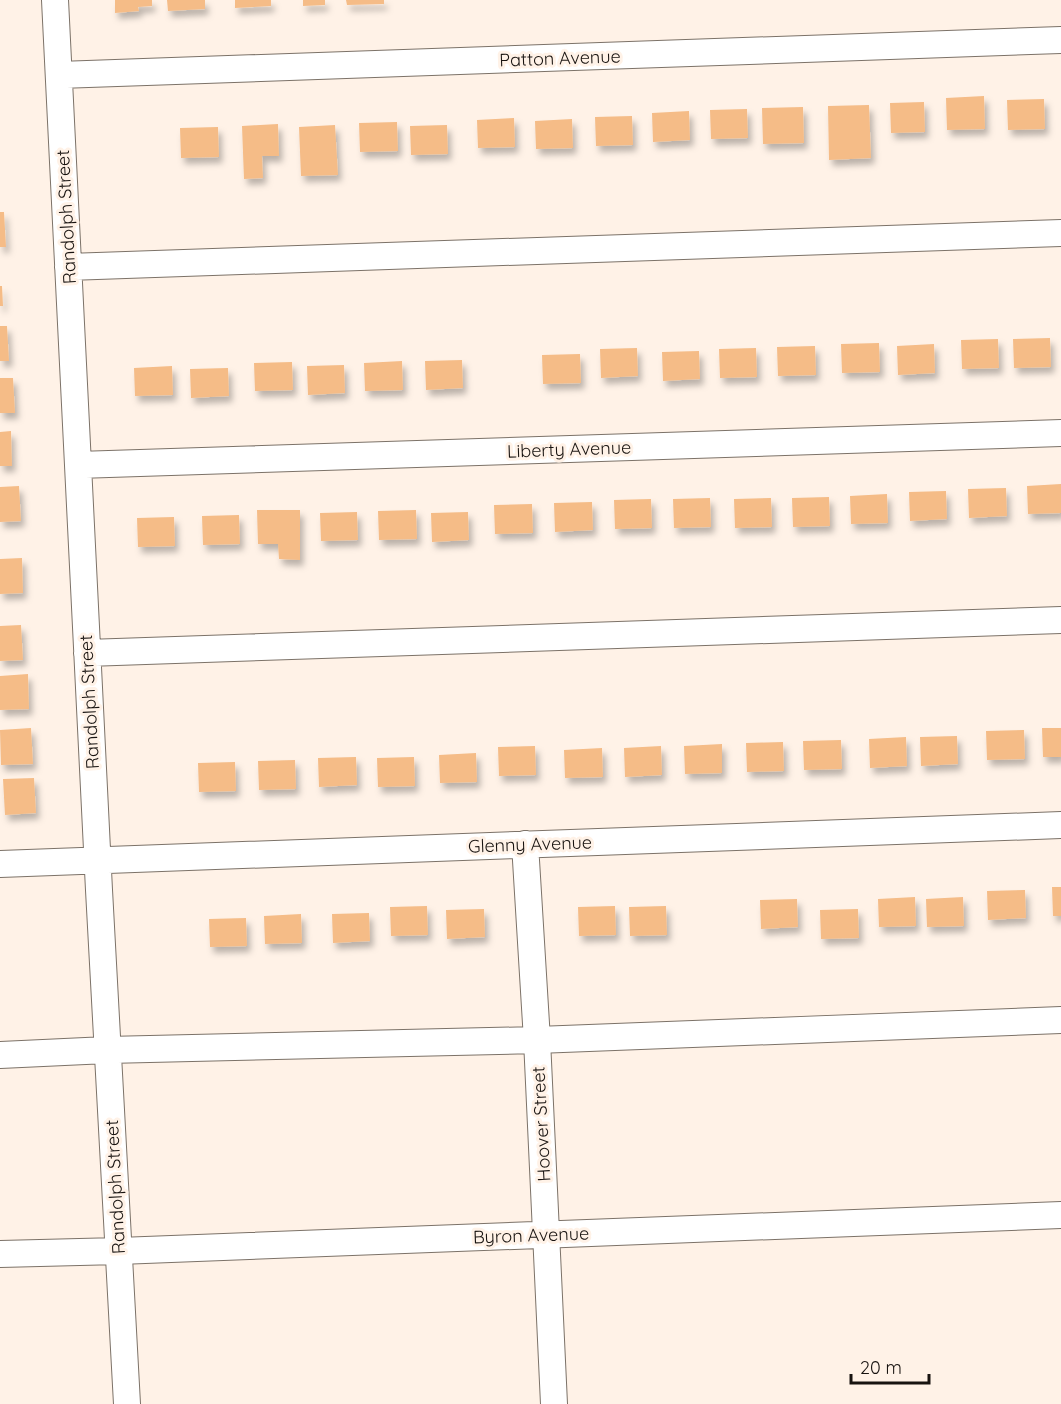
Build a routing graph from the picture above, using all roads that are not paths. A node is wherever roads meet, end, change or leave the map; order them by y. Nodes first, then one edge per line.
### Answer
1 (55, 0) edge
2 (1061, 40) edge
3 (59, 75) junction
4 (1061, 233) edge
5 (68, 267) junction
6 (1061, 433) edge
7 (78, 465) junction
8 (1061, 620) edge
9 (87, 653) junction
10 (1061, 825) edge
11 (525, 844) junction
12 (98, 860) junction
13 (0, 864) edge
14 (1061, 1020) edge
15 (537, 1040) junction
16 (107, 1050) junction
17 (0, 1055) edge
18 (1061, 1215) edge
19 (546, 1235) junction
20 (119, 1251) junction
21 (0, 1254) edge
22 (127, 1404) edge
23 (554, 1404) edge

1 - 3 street, Randolph Street
2 - 3 street, Patton Avenue
3 - 5 street, Randolph Street
4 - 5 street
5 - 7 street, Randolph Street
6 - 7 street, Liberty Avenue
7 - 9 street, Randolph Street
8 - 9 street
9 - 12 street, Randolph Street
10 - 11 street, Glenny Avenue
11 - 12 street, Glenny Avenue
11 - 15 street, Hoover Street
12 - 13 street, Glenny Avenue
12 - 16 street, Randolph Street
14 - 15 street
15 - 16 street
15 - 19 street, Hoover Street
16 - 17 street
16 - 20 street, Randolph Street
18 - 19 street, Byron Avenue
19 - 20 street, Byron Avenue
19 - 23 street, Hoover Street
20 - 21 street, Byron Avenue
20 - 22 street, Randolph Street

